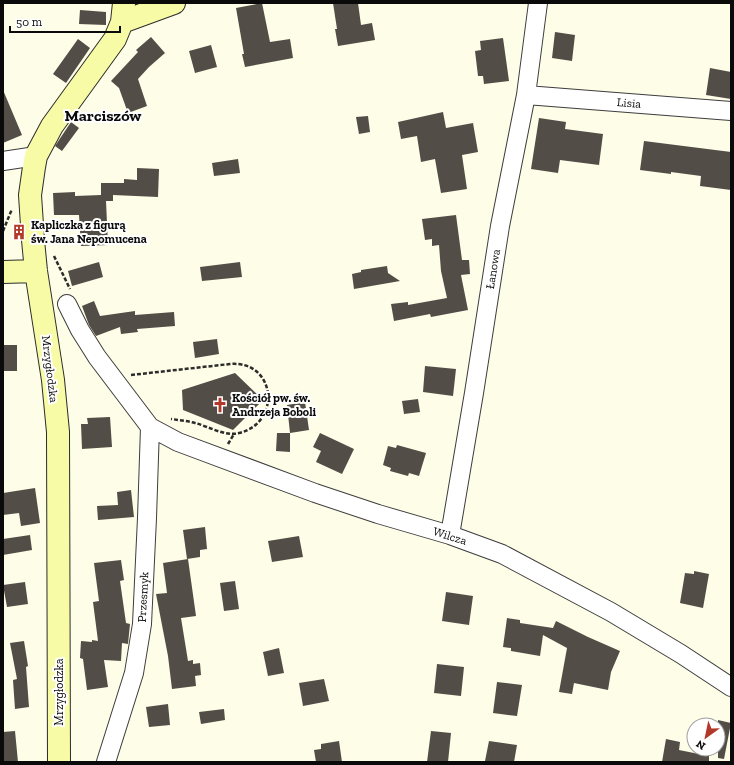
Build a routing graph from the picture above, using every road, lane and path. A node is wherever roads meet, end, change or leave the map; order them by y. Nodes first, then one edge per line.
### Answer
1 (174, 3) edge
2 (538, 3) edge
3 (123, 12) edge
4 (526, 95) junction
5 (731, 111) edge
6 (36, 156) junction
7 (4, 159) edge
8 (50, 249) dead end
9 (36, 271) junction
10 (3, 272) edge
11 (69, 298) joint
12 (128, 376) dead end
13 (170, 419) dead end
14 (150, 427) junction
15 (450, 535) junction
16 (731, 687) edge
17 (59, 762) edge
18 (106, 762) edge

1 - 3 street
2 - 4 street, Łanowa
3 - 6 street, Mrzygłodzka
4 - 5 street, Lisia
4 - 15 street, Łanowa
6 - 7 street
6 - 9 street, Mrzygłodzka
8 - 11 path
9 - 10 street
9 - 17 street, Mrzygłodzka
11 - 14 street
12 - 13 path
14 - 15 street, Wilcza
14 - 18 street, Przesmyk
15 - 16 street, Wilcza

